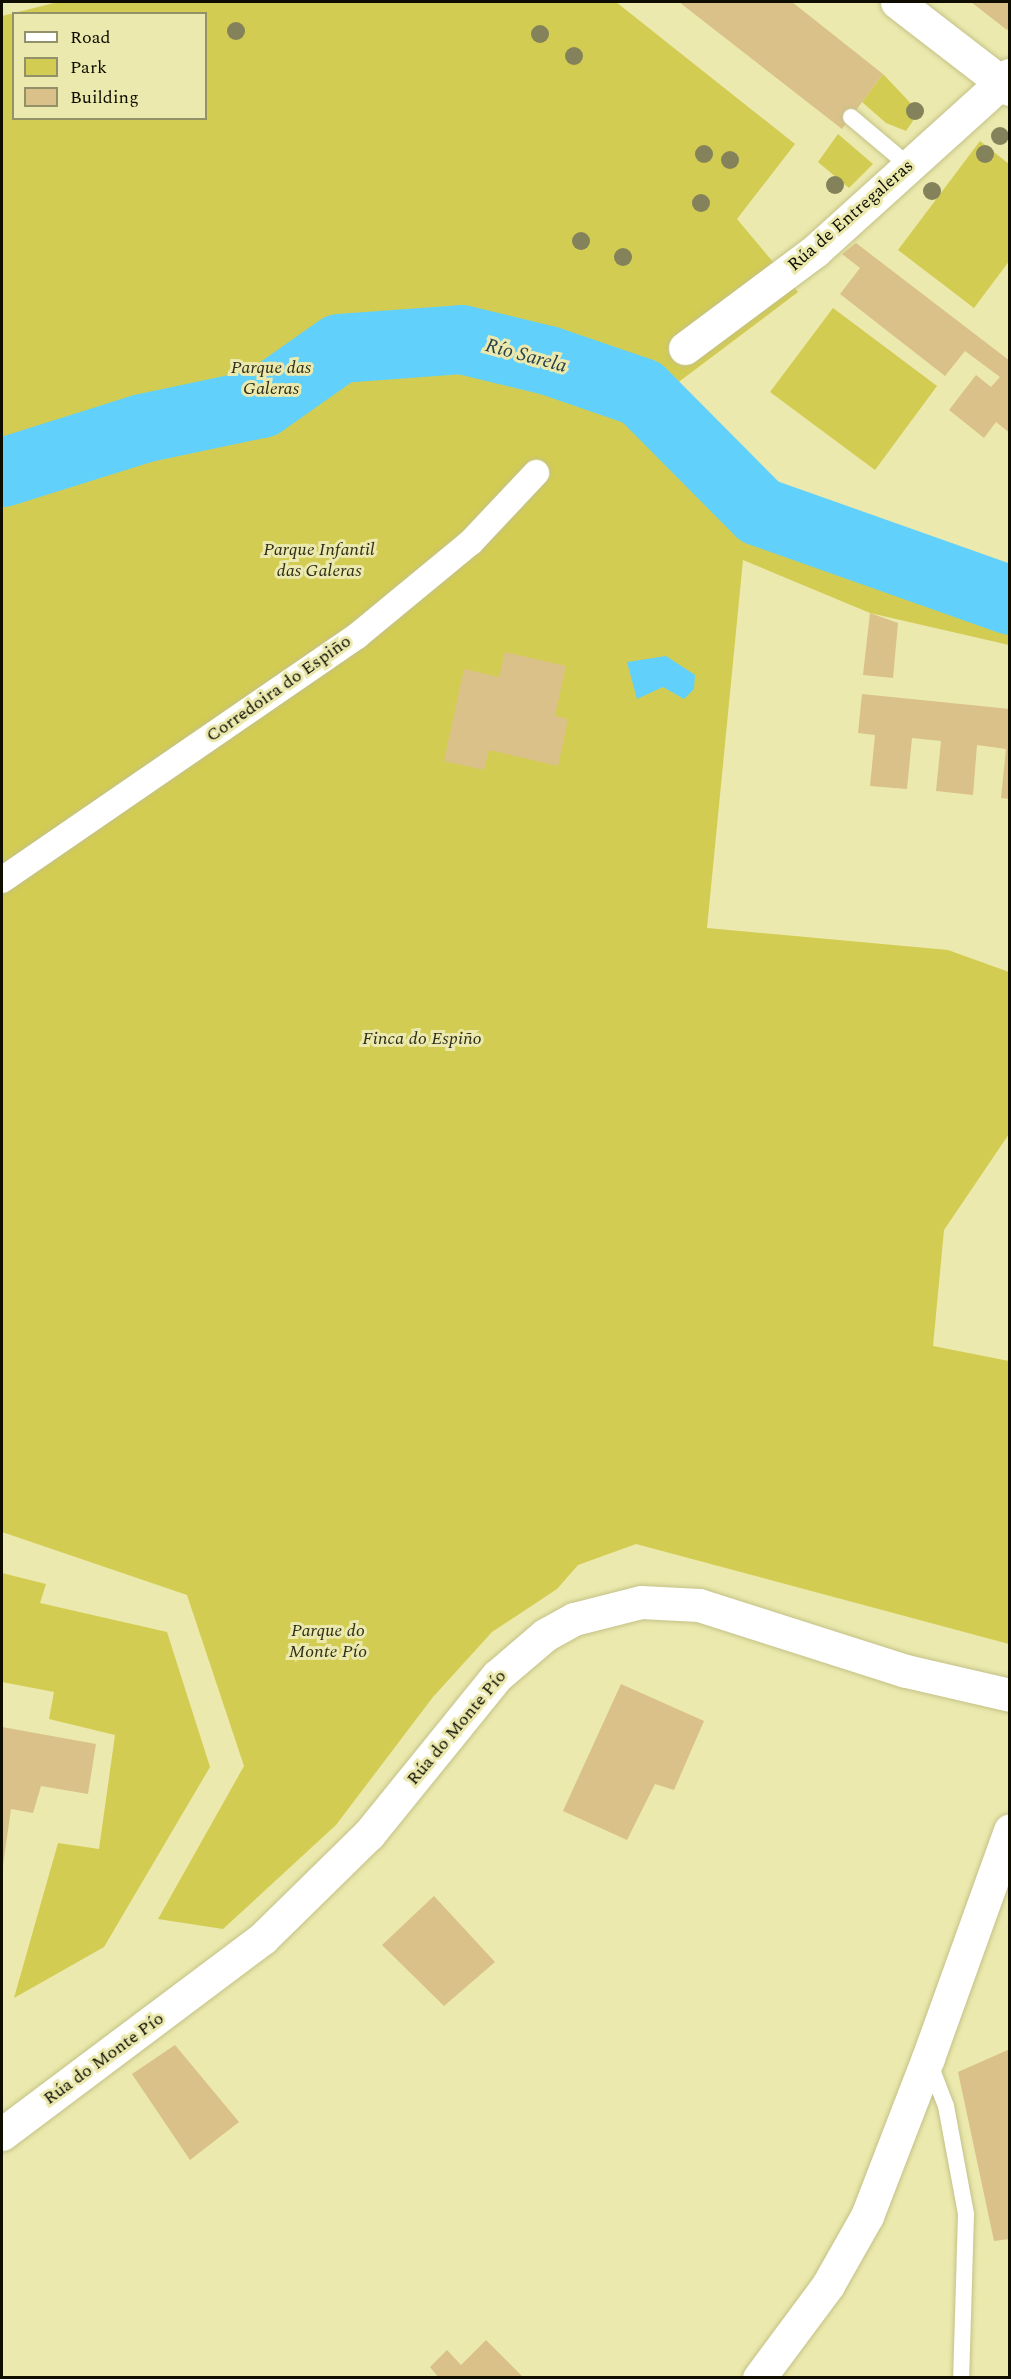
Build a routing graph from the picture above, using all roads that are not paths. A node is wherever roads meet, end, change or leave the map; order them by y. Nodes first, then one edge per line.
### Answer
1 (897, 2) edge
2 (1007, 82) edge
3 (851, 117) dead end
4 (909, 166) junction
5 (686, 348) dead end
6 (536, 473) dead end
7 (2, 880) edge
8 (1010, 1695) edge
9 (1010, 1830) edge
10 (928, 2058) junction
11 (2, 2134) edge
12 (759, 2378) edge
13 (961, 2378) edge

1 - 2 street
2 - 4 street, Rúa de Entregaleras
3 - 4 lane
4 - 5 street, Rúa de Entregaleras
6 - 7 street, Corredoira do Espiño
8 - 11 street, Rúa do Monte Pío
9 - 10 street
10 - 12 street
10 - 13 lane

